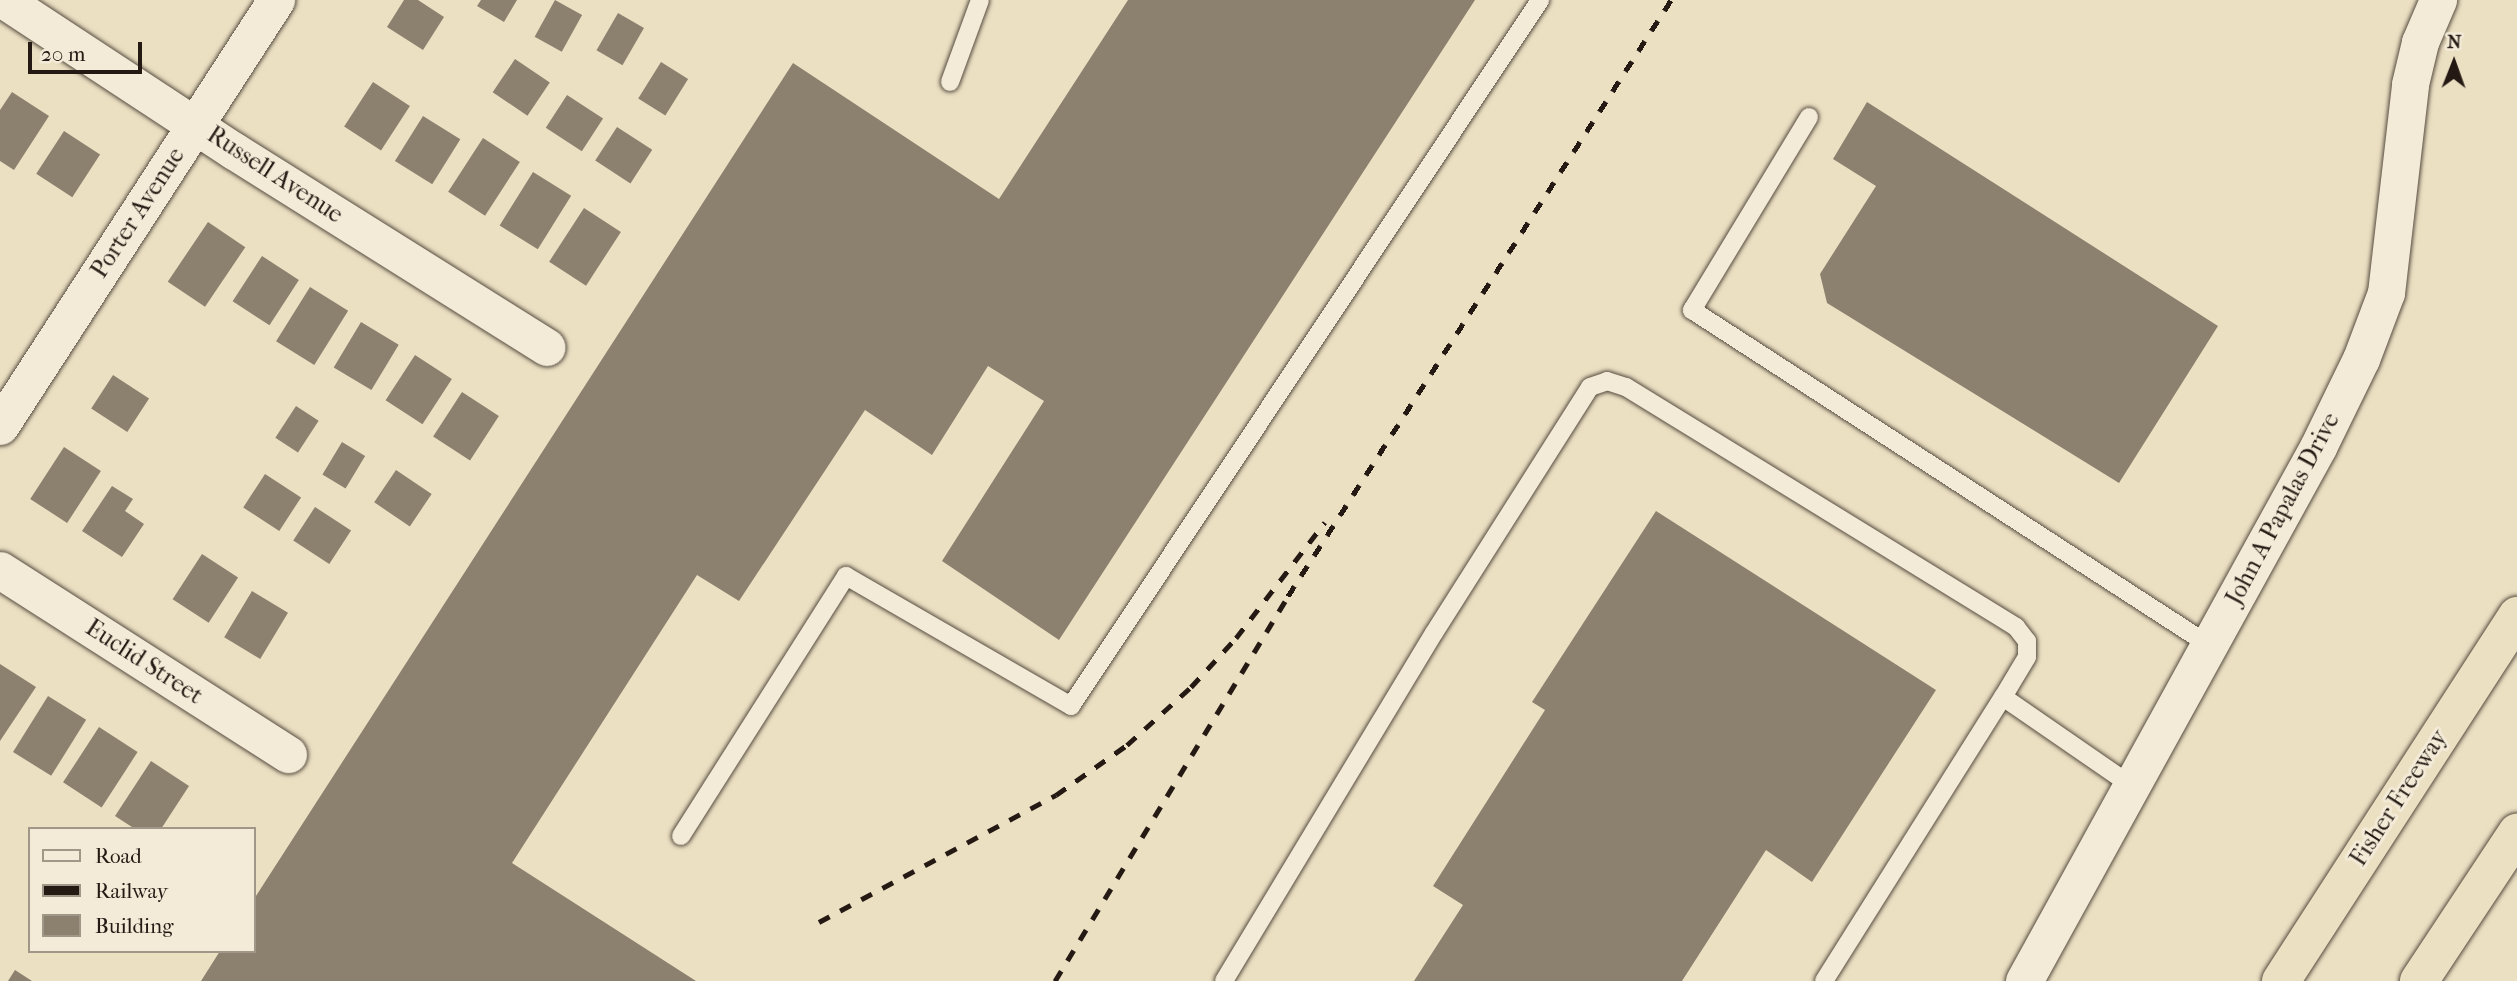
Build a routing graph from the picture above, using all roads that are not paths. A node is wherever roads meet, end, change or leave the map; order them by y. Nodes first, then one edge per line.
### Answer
1 (5, 0) edge
2 (276, 0) edge
3 (980, 0) edge
4 (1540, 0) edge
5 (2438, 0) edge
6 (950, 82) dead end
7 (1809, 117) dead end
8 (197, 124) junction
9 (547, 347) dead end
10 (0, 426) edge
11 (0, 570) edge
12 (2517, 615) edge
13 (2209, 645) junction
14 (2003, 697) junction
15 (288, 754) dead end
16 (2132, 786) junction
17 (2517, 833) edge
18 (681, 836) dead end
19 (1224, 981) edge
20 (1824, 981) edge
21 (2024, 981) edge
22 (2281, 981) edge
23 (2419, 981) edge

1 - 8 street, Russell Avenue
2 - 8 street, Porter Avenue
3 - 6 lane
4 - 18 lane
5 - 13 street, John A Papalas Drive
7 - 13 lane
8 - 9 street, Russell Avenue
8 - 10 street, Porter Avenue
11 - 15 street, Euclid Street
12 - 22 highway, Fisher Freeway
13 - 16 street, John A Papalas Drive
14 - 16 lane
14 - 19 lane
14 - 20 lane
16 - 21 street, John A Papalas Drive
17 - 23 highway

